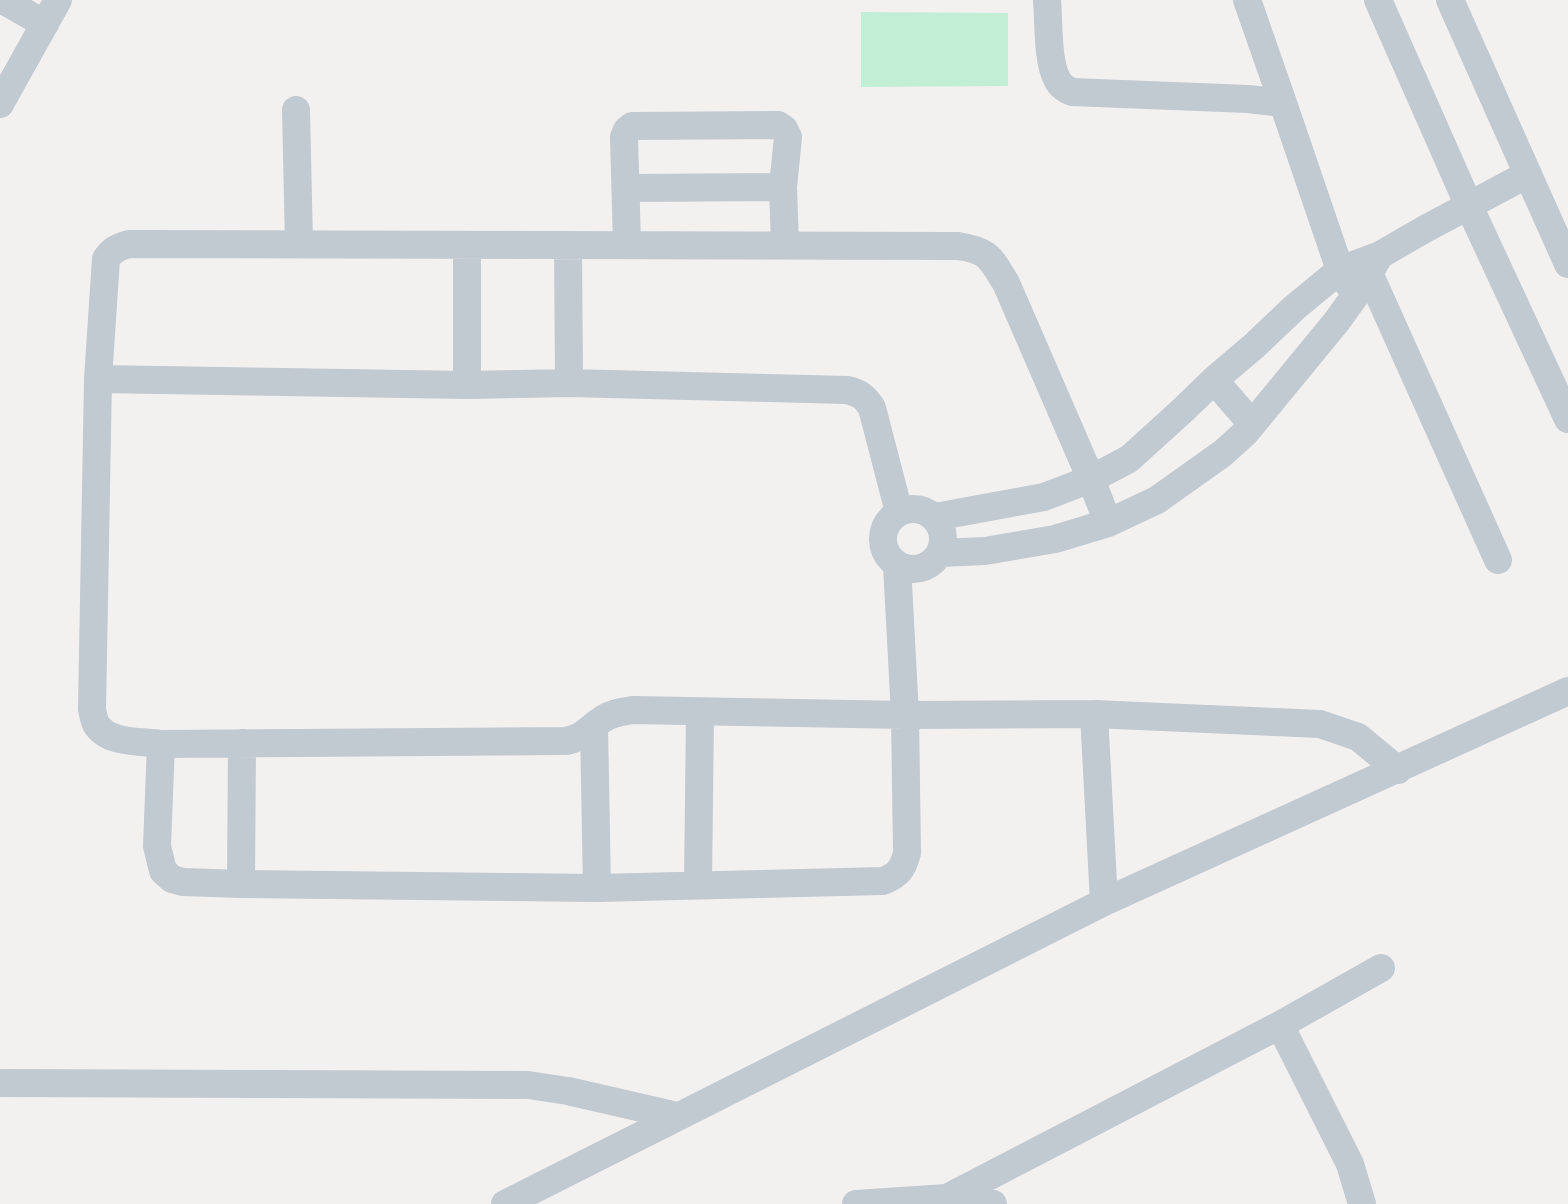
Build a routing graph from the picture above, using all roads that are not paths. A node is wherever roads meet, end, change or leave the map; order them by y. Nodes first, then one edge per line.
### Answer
1 (3, 0) edge
2 (58, 0) edge
3 (1047, 0) edge
4 (1247, 0) edge
5 (1378, 0) edge
6 (1450, 0) edge
7 (45, 24) junction
8 (1283, 103) junction
9 (0, 104) edge
10 (296, 110) dead end
11 (1528, 174) junction
12 (783, 187) junction
13 (626, 188) junction
14 (1469, 206) junction
15 (299, 244) junction
16 (467, 245) junction
17 (627, 245) junction
18 (568, 246) junction
19 (785, 246) junction
20 (1375, 264) junction
21 (1568, 264) edge
22 (1340, 270) junction
23 (1355, 296) junction
24 (98, 379) junction
25 (1214, 380) junction
26 (569, 383) junction
27 (467, 385) junction
28 (1568, 419) edge
29 (1252, 424) junction
30 (1091, 479) junction
31 (899, 512) junction
32 (935, 517) junction
33 (1108, 523) junction
34 (941, 553) junction
35 (1498, 560) dead end
36 (897, 565) junction
37 (1568, 692) edge
38 (700, 712) junction
39 (1094, 714) junction
40 (905, 715) junction
41 (594, 726) junction
42 (161, 744) junction
43 (242, 744) junction
44 (1398, 770) junction
45 (241, 884) junction
46 (698, 885) junction
47 (597, 888) junction
48 (1104, 902) junction
49 (1381, 968) dead end
50 (1280, 1025) junction
51 (0, 1083) edge
52 (677, 1116) junction
53 (947, 1198) junction
54 (505, 1204) edge
55 (856, 1204) edge
56 (994, 1204) edge
57 (1362, 1204) edge

1 - 7 street
2 - 7 street
3 - 8 street
4 - 8 street
5 - 14 street
6 - 11 street
7 - 9 street
8 - 22 street
10 - 15 street
11 - 14 street
11 - 21 street
12 - 13 street
12 - 13 street
12 - 19 street
13 - 17 street
14 - 20 street
14 - 28 street
15 - 16 street
15 - 24 street
16 - 18 street
16 - 27 street
17 - 18 street
17 - 19 street
18 - 26 street
19 - 30 street
20 - 22 street
20 - 23 street
20 - 35 street
22 - 23 street
22 - 25 street
23 - 29 street
24 - 27 street
24 - 42 street
25 - 29 street
25 - 30 street
26 - 27 street
26 - 31 street
29 - 33 street
30 - 32 street
30 - 33 street
31 - 32 street
31 - 36 street
32 - 34 street
33 - 34 street
34 - 36 street
36 - 40 street
37 - 44 street
38 - 40 street
38 - 41 street
38 - 46 street
39 - 40 street
39 - 44 street
39 - 48 street
40 - 46 street
41 - 43 street
41 - 47 street
42 - 43 street
42 - 45 street
43 - 45 street
44 - 48 street
45 - 47 street
46 - 47 street
48 - 52 street
49 - 50 street
50 - 53 street
50 - 57 street
51 - 52 street
52 - 54 street
53 - 55 street
53 - 56 street

